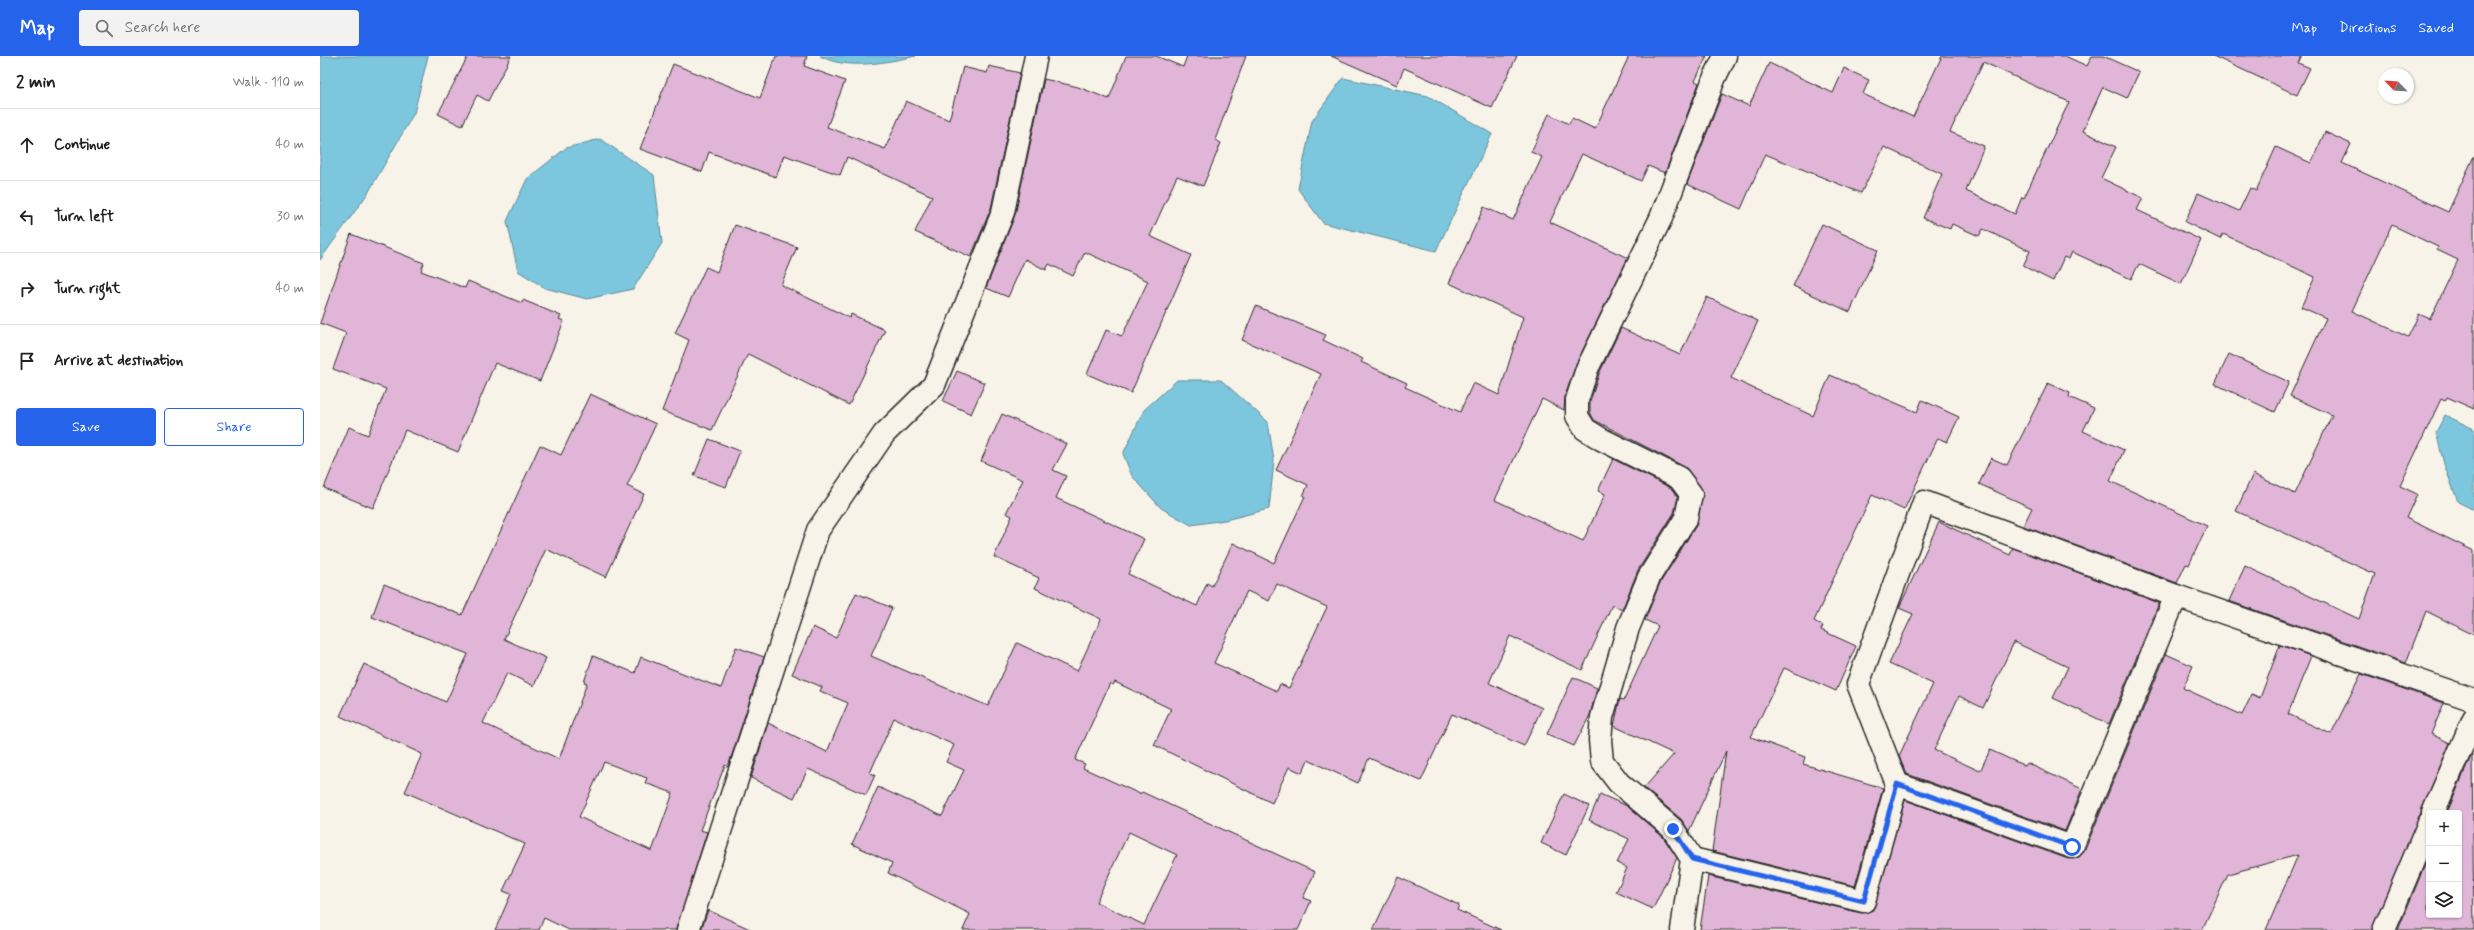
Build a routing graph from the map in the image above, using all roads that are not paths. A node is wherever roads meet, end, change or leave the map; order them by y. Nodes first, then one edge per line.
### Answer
1 (1036, 56) edge
2 (1725, 56) edge
3 (2176, 596) junction
4 (2474, 700) edge
5 (2474, 718) edge
6 (1897, 784) junction
7 (2435, 810) edge
8 (2426, 830) edge
9 (1692, 859) junction
10 (688, 930) edge
11 (1682, 930) edge
12 (2384, 930) edge

1 - 10 street
2 - 9 street
3 - 4 street
3 - 6 street
3 - 6 street
5 - 7 street
6 - 9 street
8 - 12 street
9 - 11 street

